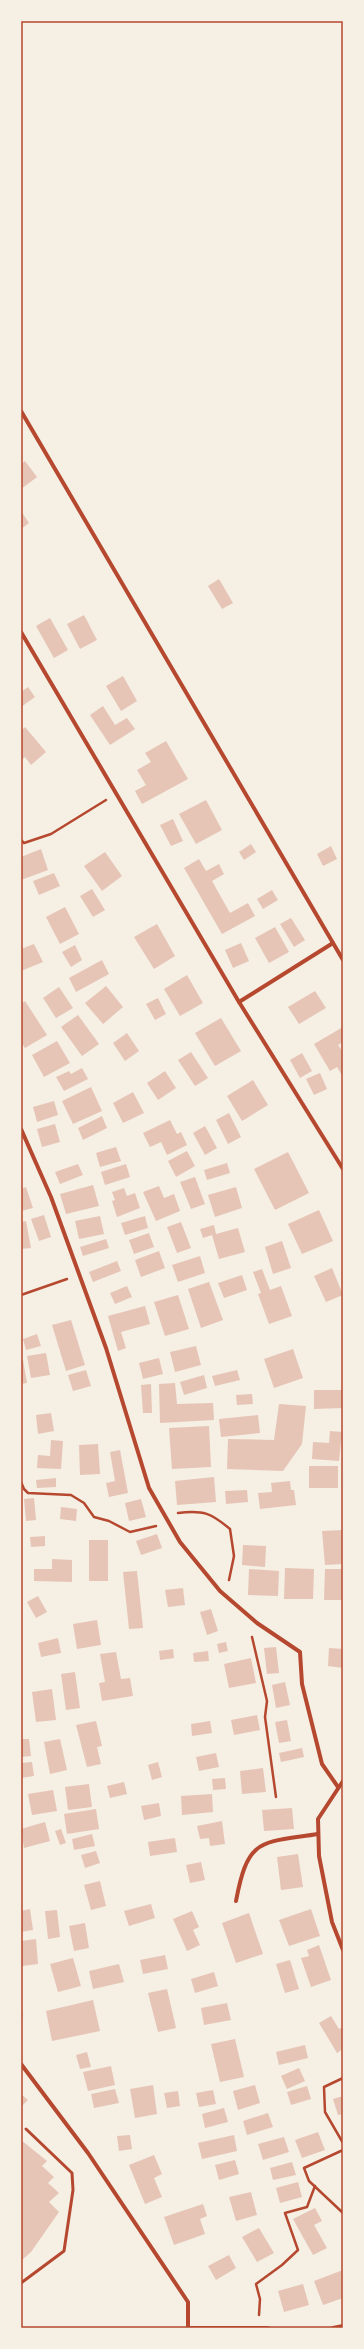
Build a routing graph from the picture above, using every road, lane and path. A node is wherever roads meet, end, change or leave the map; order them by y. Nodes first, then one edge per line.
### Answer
1 (21, 411) edge
2 (21, 632) edge
3 (116, 793) junction
4 (21, 840) edge
5 (333, 943) junction
6 (343, 960) edge
7 (239, 1002) junction
8 (21, 1129) edge
9 (343, 1170) edge
10 (79, 1275) junction
11 (21, 1295) edge
12 (21, 1482) edge
13 (165, 1515) junction
14 (226, 1596) junction
15 (251, 1618) junction
16 (343, 1781) edge
17 (338, 1786) junction
18 (276, 1797) dead end
19 (318, 1834) junction
20 (236, 1901) dead end
21 (343, 1950) edge
22 (21, 2012) edge
23 (21, 2017) edge
24 (21, 2064) edge
25 (343, 2078) edge
26 (26, 2129) dead end
27 (343, 2143) edge
28 (343, 2150) edge
29 (315, 2186) junction
30 (343, 2212) edge
31 (21, 2283) edge
32 (343, 2326) edge
33 (188, 2328) edge
34 (258, 2328) edge
35 (268, 2328) edge
36 (333, 2328) edge

1 - 5 street
2 - 3 street
3 - 4 path
3 - 7 street
5 - 6 street
5 - 7 street
7 - 9 street
8 - 10 street
10 - 11 path
10 - 13 street
12 - 13 path
13 - 14 street
13 - 14 path
14 - 15 street
15 - 17 street
15 - 18 path
16 - 17 street
17 - 19 street
19 - 20 street
19 - 21 street
22 - 23 path
24 - 33 street
25 - 27 path
26 - 31 lane
28 - 29 path
29 - 30 path
29 - 34 path
32 - 36 street
33 - 34 street
34 - 35 street

